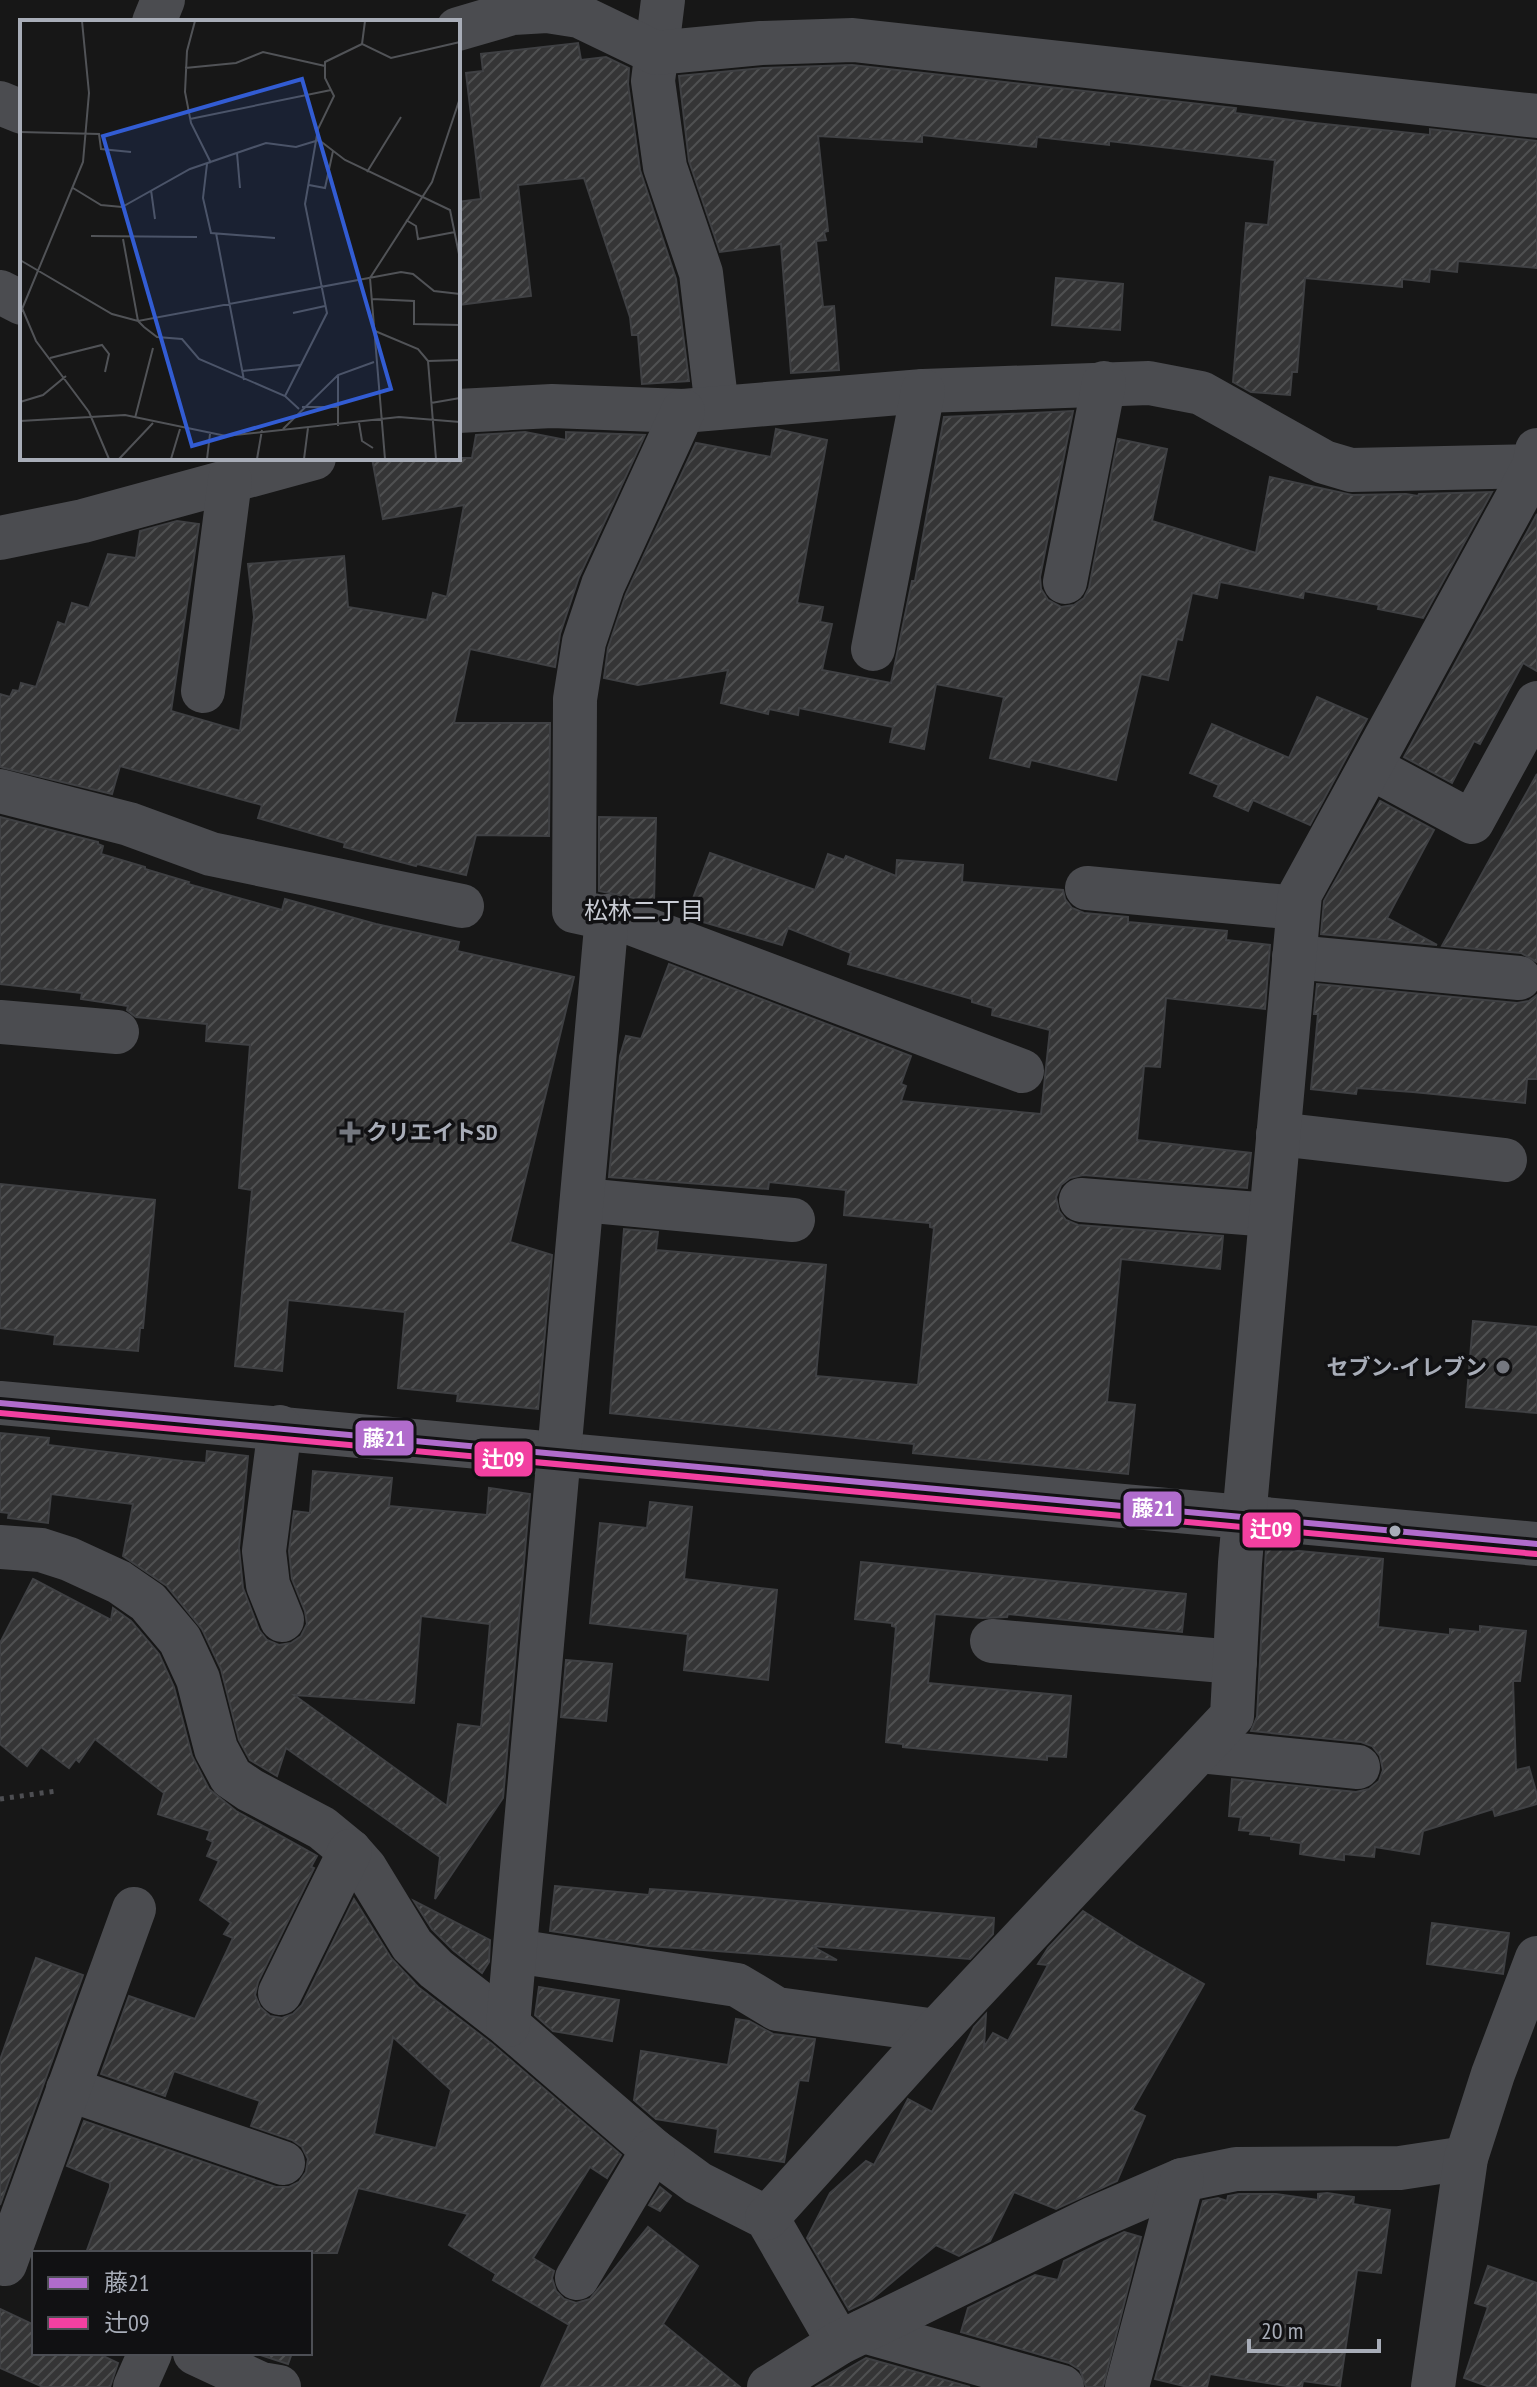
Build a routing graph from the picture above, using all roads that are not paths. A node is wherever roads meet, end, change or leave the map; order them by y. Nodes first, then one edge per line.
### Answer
1 (163, 0) edge
2 (663, 0) edge
3 (155, 20) edge
4 (460, 28) edge
5 (656, 53) junction
6 (0, 103) edge
7 (20, 111) edge
8 (1537, 116) edge
9 (0, 292) edge
10 (20, 302) edge
11 (1104, 383) junction
12 (923, 391) junction
13 (700, 410) junction
14 (460, 411) edge
15 (306, 460) edge
16 (1536, 462) edge
17 (230, 480) junction
18 (0, 538) edge
19 (1065, 582) dead end
20 (873, 649) dead end
21 (203, 691) dead end
22 (1537, 703) edge
23 (1370, 767) junction
24 (0, 791) edge
25 (1087, 888) dead end
26 (462, 906) dead end
27 (1298, 908) junction
28 (607, 916) junction
29 (1294, 957) junction
30 (1519, 978) dead end
31 (0, 1022) edge
32 (117, 1032) dead end
33 (1022, 1071) dead end
34 (1278, 1134) junction
35 (1505, 1160) dead end
36 (583, 1200) junction
37 (1081, 1200) dead end
38 (1271, 1215) junction
39 (793, 1220) dead end
40 (0, 1403) edge
41 (280, 1427) junction
42 (560, 1453) junction
43 (1244, 1517) junction
44 (1537, 1544) edge
45 (0, 1547) edge
46 (282, 1620) dead end
47 (992, 1641) dead end
48 (1235, 1662) junction
49 (1200, 1751) junction
50 (1358, 1767) dead end
51 (350, 1851) junction
52 (134, 1909) dead end
53 (515, 1951) junction
54 (1537, 1958) edge
55 (280, 1993) dead end
56 (508, 2025) junction
57 (936, 2031) junction
58 (68, 2089) junction
59 (653, 2150) junction
60 (1466, 2158) junction
61 (283, 2163) dead end
62 (1182, 2180) junction
63 (767, 2218) junction
64 (13, 2268) edge
65 (577, 2278) dead end
66 (851, 2337) junction
67 (149, 2355) edge
68 (199, 2355) edge
69 (135, 2387) edge
70 (279, 2387) edge
71 (769, 2387) edge
72 (1062, 2387) edge
73 (1127, 2387) edge
74 (1433, 2387) edge

1 - 3 street
2 - 5 street
4 - 5 street
5 - 8 street
5 - 13 street
6 - 7 street
9 - 10 street
11 - 12 street
11 - 16 street
11 - 19 street
12 - 13 street
12 - 20 street
13 - 14 street
13 - 28 street
15 - 17 street
16 - 23 street
17 - 18 street
17 - 21 street
22 - 23 street
23 - 27 street
24 - 26 street
25 - 27 street
27 - 29 street
28 - 33 street
28 - 36 street
29 - 30 street
29 - 34 street
31 - 32 street
34 - 35 street
34 - 38 street
36 - 39 street
36 - 42 street
37 - 38 street
38 - 43 street
40 - 41 street
41 - 42 street
41 - 46 street
42 - 43 street
42 - 53 street
43 - 44 street
43 - 48 street
45 - 51 street
47 - 48 street
48 - 49 street
49 - 50 street
49 - 57 street
51 - 55 street
51 - 56 street
52 - 58 street
53 - 56 street
53 - 57 street
54 - 60 street
56 - 59 street
57 - 63 street
58 - 61 street
58 - 64 street
59 - 63 street
59 - 65 street
60 - 62 street
60 - 74 street
62 - 66 street
62 - 73 street
63 - 66 street
66 - 71 street
66 - 72 street
67 - 69 street
68 - 70 street

